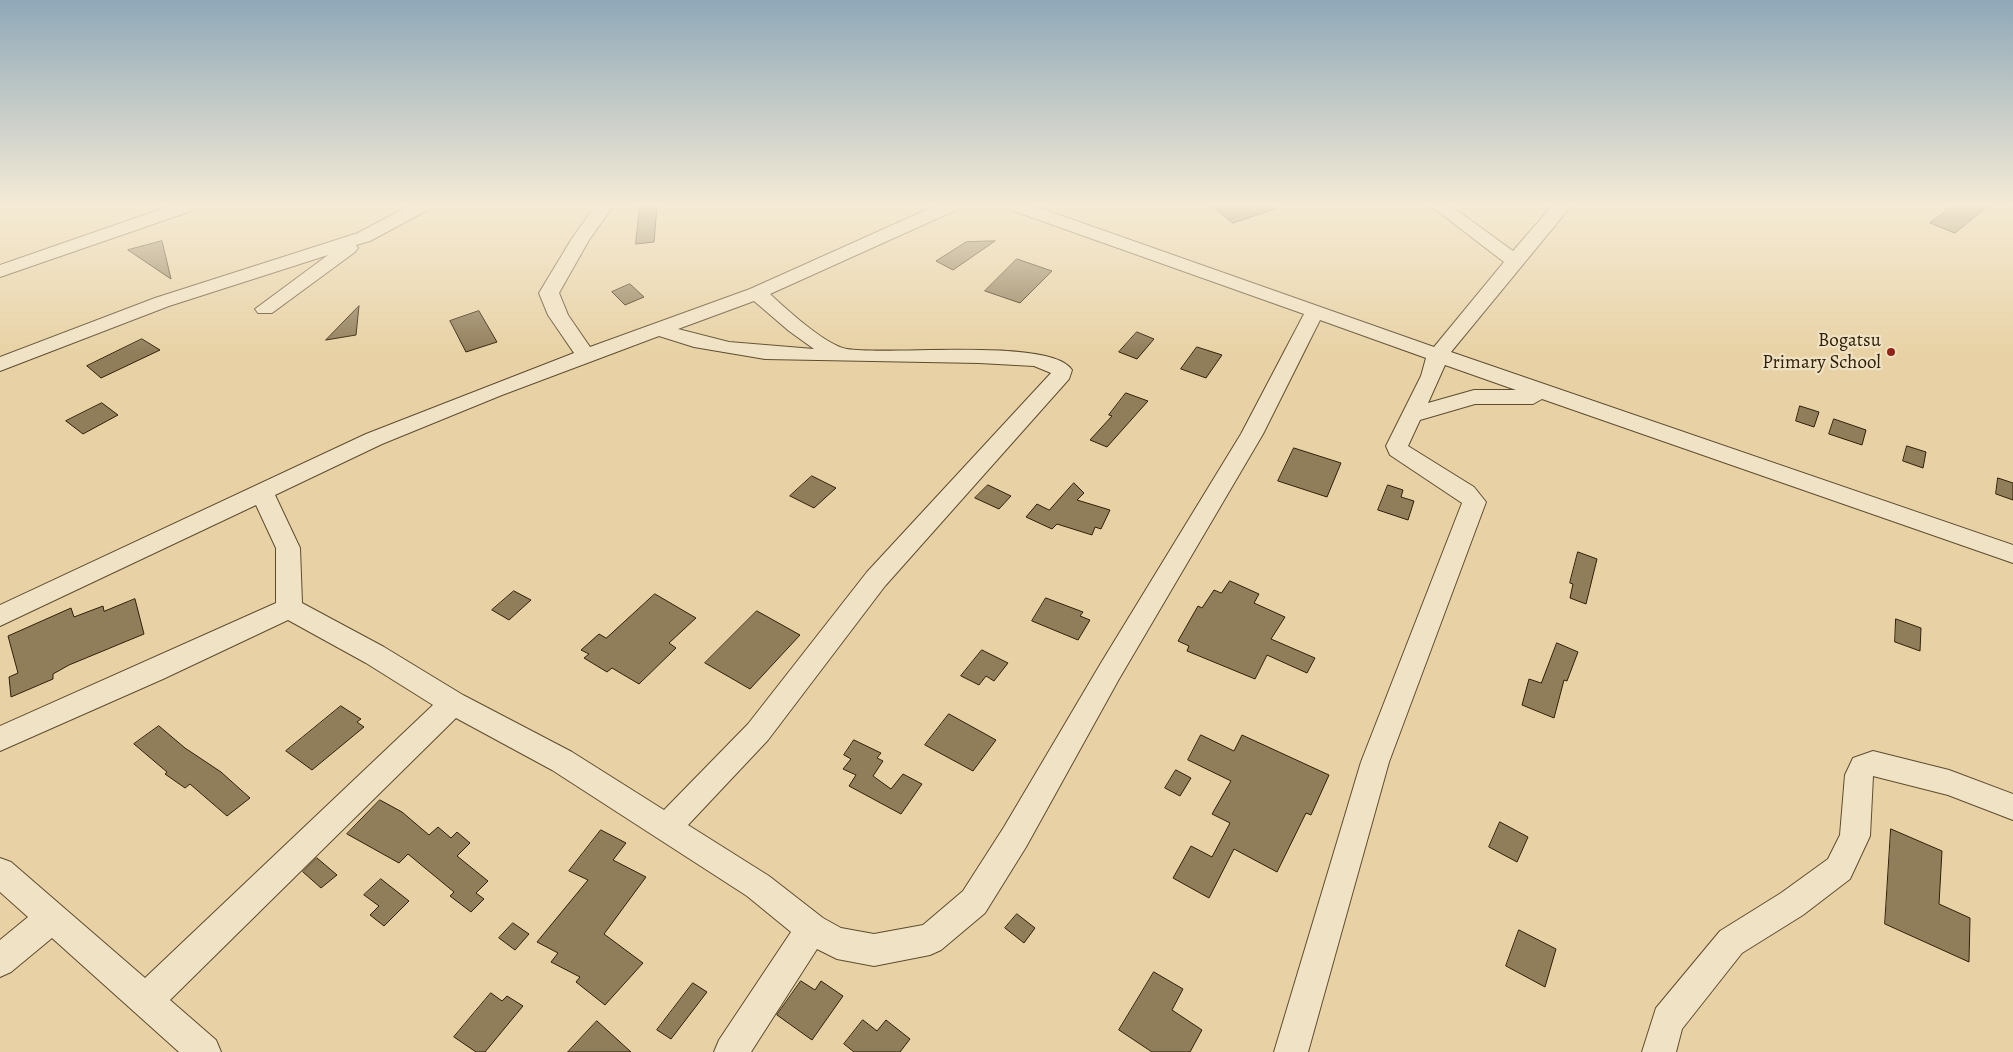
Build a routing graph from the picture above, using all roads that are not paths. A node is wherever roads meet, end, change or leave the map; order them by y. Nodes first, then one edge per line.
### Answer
1 (46, 255) edge
2 (308, 255) edge
3 (339, 255) edge
4 (571, 255) edge
5 (841, 255) edge
6 (1156, 255) edge
7 (1506, 255) edge
8 (1519, 255) edge
9 (1514, 261) junction
10 (0, 271) edge
11 (757, 293) junction
12 (265, 309) dead end
13 (1315, 311) junction
14 (658, 330) junction
15 (586, 356) junction
16 (844, 356) junction
17 (1437, 356) junction
18 (0, 364) edge
19 (1565, 400) junction
20 (1410, 416) junction
21 (262, 492) junction
22 (2013, 554) edge
23 (289, 608) junction
24 (0, 616) edge
25 (454, 703) junction
26 (0, 739) edge
27 (2013, 807) edge
28 (668, 827) junction
29 (0, 872) edge
30 (51, 919) junction
31 (812, 929) junction
32 (0, 960) edge
33 (145, 1001) junction
34 (204, 1052) edge
35 (731, 1052) edge
36 (1291, 1052) edge
37 (1658, 1052) edge

1 - 10 street
2 - 18 street
3 - 12 street
4 - 15 street
5 - 11 street
6 - 13 street
7 - 9 street
8 - 9 street
9 - 17 street
11 - 14 street
11 - 16 street
13 - 17 street
13 - 31 street
14 - 15 street
14 - 16 street
15 - 21 street
16 - 28 street
17 - 19 street
17 - 20 street
19 - 20 street
19 - 22 street
20 - 36 street
21 - 23 street
21 - 24 street
23 - 25 street
23 - 26 street
25 - 28 street
25 - 33 street
27 - 37 street
28 - 31 street
29 - 30 street
30 - 32 street
30 - 33 street
31 - 35 street
33 - 34 street

